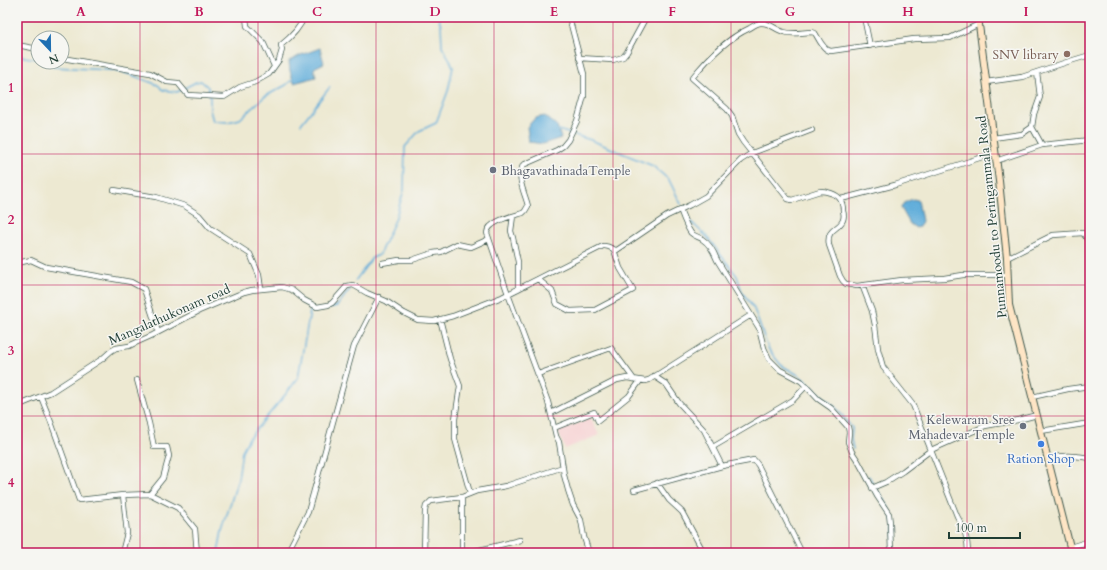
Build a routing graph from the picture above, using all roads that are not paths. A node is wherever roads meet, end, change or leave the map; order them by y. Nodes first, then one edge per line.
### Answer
1 (246, 17) edge
2 (304, 17) edge
3 (569, 17) edge
4 (646, 17) edge
5 (760, 17) edge
6 (864, 17) edge
7 (978, 17) edge
8 (763, 23) junction
9 (979, 24) junction
10 (17, 45) edge
11 (870, 46) junction
12 (30, 47) edge
13 (1090, 55) edge
14 (579, 58) junction
15 (70, 59) edge
16 (274, 66) junction
17 (1037, 72) junction
18 (986, 82) junction
19 (1032, 127) junction
20 (812, 130) dead end
21 (993, 138) junction
22 (1090, 140) edge
23 (1042, 145) junction
24 (752, 153) junction
25 (995, 153) junction
26 (996, 161) junction
27 (114, 190) dead end
28 (841, 199) junction
29 (680, 209) junction
30 (513, 218) junction
31 (489, 239) junction
32 (1090, 243) edge
33 (614, 250) junction
34 (1007, 258) junction
35 (17, 263) edge
36 (382, 263) dead end
37 (1008, 275) junction
38 (538, 279) junction
39 (862, 285) junction
40 (261, 289) junction
41 (518, 289) junction
42 (508, 294) junction
43 (379, 297) junction
44 (751, 315) junction
45 (440, 319) junction
46 (158, 332) junction
47 (538, 374) junction
48 (654, 376) junction
49 (633, 378) junction
50 (138, 380) dead end
51 (640, 381) junction
52 (806, 386) junction
53 (1090, 386) edge
54 (41, 397) junction
55 (1032, 397) junction
56 (17, 406) edge
57 (551, 412) junction
58 (1037, 415) junction
59 (1090, 423) edge
60 (554, 428) junction
61 (1041, 431) junction
62 (713, 448) junction
63 (931, 450) junction
64 (1090, 458) edge
65 (1048, 459) junction
66 (722, 466) junction
67 (562, 467) junction
68 (657, 483) junction
69 (872, 488) junction
70 (634, 490) dead end
71 (150, 494) junction
72 (470, 494) junction
73 (123, 495) junction
74 (462, 496) junction
75 (520, 540) dead end
76 (1090, 541) edge
77 (1071, 550) edge
78 (122, 553) edge
79 (197, 553) edge
80 (289, 553) edge
81 (424, 553) edge
82 (462, 553) edge
83 (467, 553) edge
84 (589, 553) edge
85 (704, 553) edge
86 (802, 553) edge
87 (891, 553) edge
88 (968, 553) edge

1 - 16 street
2 - 16 street
3 - 14 street
4 - 14 street
5 - 8 street
6 - 11 street
7 - 9 main road, Punnamoodu to Peringammala Road
8 - 11 street
8 - 24 street
9 - 11 street
9 - 18 main road, Punnamoodu to Peringammala Road
10 - 12 street
13 - 17 street
14 - 30 street
15 - 16 street
17 - 18 street
17 - 19 street
18 - 21 main road, Punnamoodu to Peringammala Road
19 - 21 street
19 - 23 street
20 - 24 street
21 - 25 main road, Punnamoodu to Peringammala Road
22 - 23 street
23 - 26 street
24 - 28 street
24 - 29 street
25 - 26 main road, Punnamoodu to Peringammala Road
25 - 28 street
26 - 34 main road, Punnamoodu to Peringammala Road
27 - 40 street
28 - 39 street
29 - 33 street
29 - 44 street
30 - 31 street
30 - 41 street
31 - 36 street
31 - 42 street
32 - 34 street
33 - 38 street, Mangalathukonam road
33 - 38 street
34 - 37 main road, Punnamoodu to Peringammala Road
35 - 46 street
37 - 39 street
37 - 55 main road, Punnamoodu to Peringammala Road
38 - 41 street, Mangalathukonam road
39 - 63 street
40 - 43 street, Mangalathukonam road
40 - 46 street, Mangalathukonam road
41 - 42 street, Mangalathukonam road
42 - 45 street, Mangalathukonam road
42 - 47 street
43 - 45 street, Mangalathukonam road
43 - 80 street
44 - 48 street
44 - 52 street
45 - 72 street
46 - 54 street, Mangalathukonam road
47 - 49 street
47 - 57 street
48 - 51 street
48 - 62 street
49 - 51 street
49 - 57 street
50 - 71 street
51 - 60 street
52 - 62 street
52 - 69 street
53 - 55 street
54 - 56 street, Mangalathukonam road
54 - 73 street
55 - 58 main road, Punnamoodu to Peringammala Road
57 - 60 street
58 - 61 main road, Punnamoodu to Peringammala Road
58 - 63 street
59 - 61 street
60 - 67 street
61 - 65 main road, Punnamoodu to Peringammala Road
62 - 66 street
63 - 69 street
63 - 88 street
64 - 65 street
65 - 77 main road, Punnamoodu to Peringammala Road
66 - 68 street
66 - 86 street
67 - 72 street
67 - 84 street
68 - 70 street
68 - 85 street
69 - 87 street
71 - 73 street
71 - 79 street
72 - 74 street
73 - 78 street
74 - 81 street
74 - 82 street
75 - 83 street
76 - 77 street

